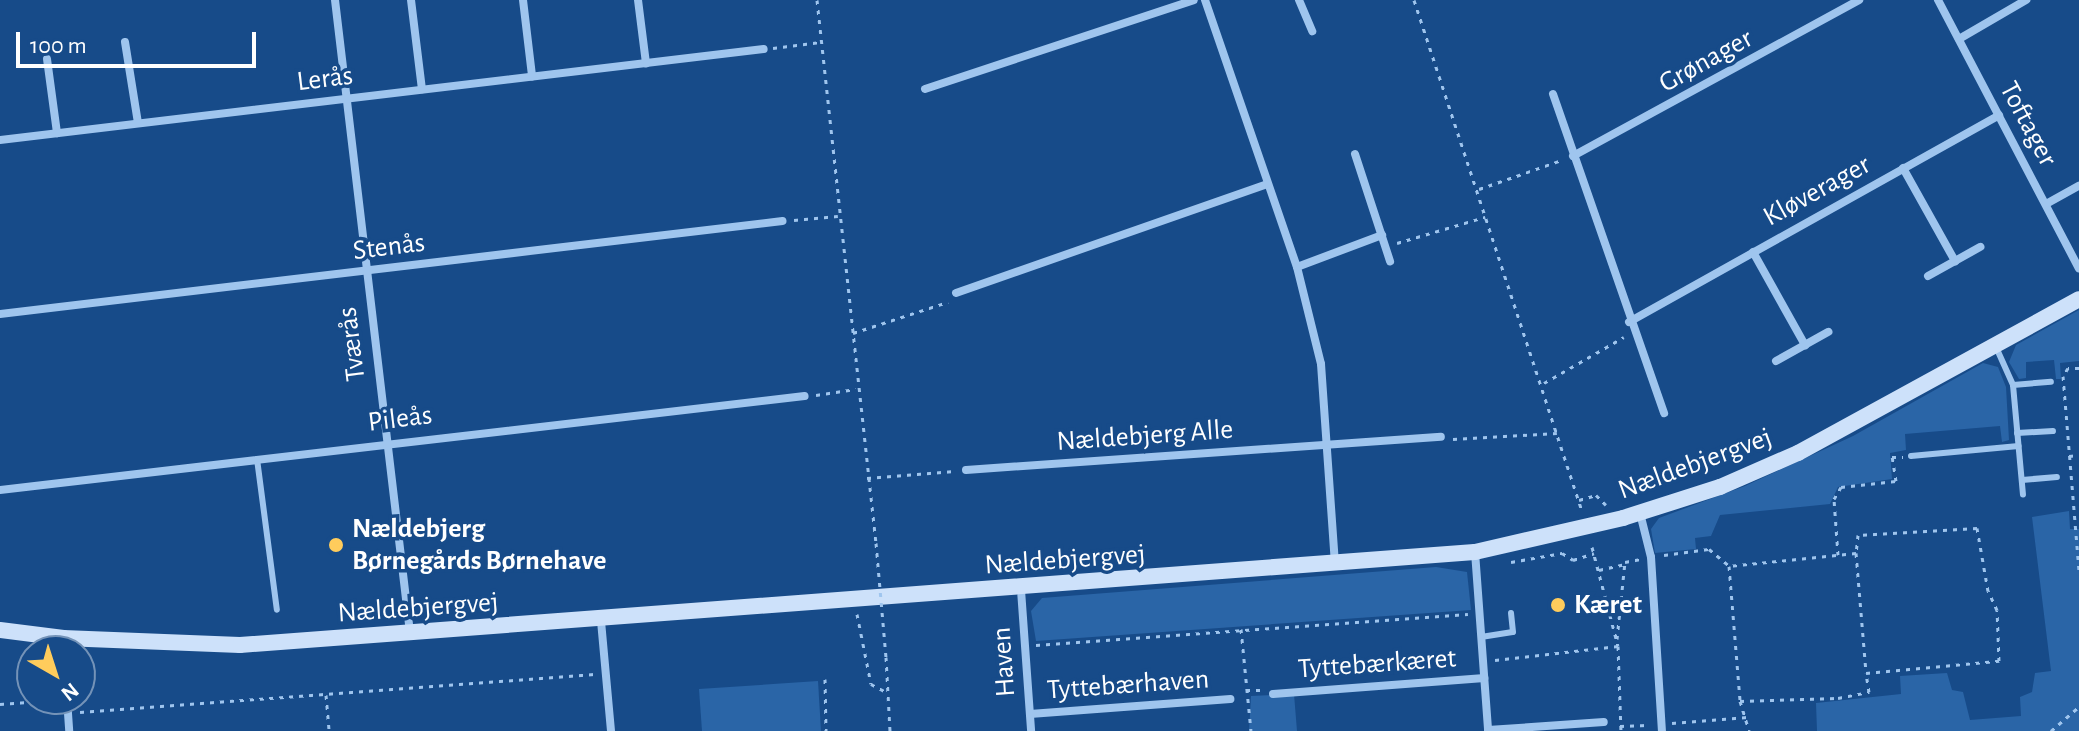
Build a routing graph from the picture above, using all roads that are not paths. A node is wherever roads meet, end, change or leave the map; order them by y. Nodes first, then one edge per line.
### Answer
1 (335, 0) edge
2 (411, 0) edge
3 (523, 0) edge
4 (638, 0) edge
5 (1194, 0) edge
6 (1205, 0) edge
7 (1299, 0) edge
8 (1859, 0) edge
9 (1938, 0) edge
10 (2026, 0) edge
11 (1312, 31) dead end
12 (1959, 39) junction
13 (125, 42) dead end
14 (764, 49) road end
15 (47, 59) dead end
16 (646, 63) junction
17 (532, 76) junction
18 (422, 89) junction
19 (925, 89) dead end
20 (1553, 94) dead end
21 (348, 98) junction
22 (1999, 115) junction
23 (138, 123) junction
24 (57, 133) junction
25 (0, 140) edge
26 (1355, 154) dead end
27 (1573, 156) junction
28 (1903, 168) junction
29 (1268, 184) junction
30 (2079, 186) edge
31 (2046, 204) junction
32 (782, 221) road end
33 (1382, 235) junction
34 (1980, 247) dead end
35 (1753, 252) junction
36 (1390, 261) dead end
37 (1955, 261) junction
38 (1297, 267) junction
39 (2079, 268) edge
40 (366, 272) junction
41 (1928, 276) dead end
42 (956, 293) road end
43 (2079, 299) edge
44 (0, 314) edge
45 (1629, 322) junction
46 (1828, 332) dead end
47 (1805, 345) junction
48 (1996, 346) junction
49 (1776, 361) dead end
50 (2051, 382) dead end
51 (2013, 385) junction
52 (805, 396) road end
53 (1664, 413) dead end
54 (2053, 431) dead end
55 (2017, 433) junction
56 (1441, 437) road end
57 (386, 442) junction
58 (1327, 445) junction
59 (2019, 446) junction
60 (1911, 456) road end
61 (256, 459) junction
62 (966, 470) road end
63 (2057, 477) dead end
64 (2022, 480) junction
65 (0, 490) edge
66 (2023, 495) dead end
67 (1640, 513) junction
68 (1475, 552) junction
69 (1335, 567) junction
70 (1021, 590) junction
71 (277, 610) dead end
72 (1511, 613) dead end
73 (601, 621) junction
74 (0, 630) edge
75 (410, 634) junction
76 (21, 635) edge
77 (1481, 637) junction
78 (96, 645) edge
79 (1484, 678) junction
80 (1273, 694) road end
81 (1230, 699) dead end
82 (1030, 714) junction
83 (1604, 722) dead end
84 (1661, 728) edge
85 (1488, 730) edge
86 (611, 731) edge
87 (1031, 731) edge

1 - 21 street, Tværås
2 - 18 street
3 - 17 street
4 - 16 street
5 - 19 street
6 - 29 street
7 - 11 street
8 - 27 street, Grønager
9 - 12 street, Toftager
10 - 12 street
12 - 22 street, Toftager
13 - 23 street
14 - 16 street, Lerås
15 - 24 street
16 - 17 street, Lerås
17 - 18 street, Lerås
18 - 21 street, Lerås
20 - 27 street
21 - 23 street, Lerås
21 - 40 street, Tværås
22 - 28 street, Kløverager
22 - 31 street, Toftager
23 - 24 street, Lerås
24 - 25 street, Lerås
26 - 33 street
27 - 45 street
28 - 35 street, Kløverager
28 - 37 street, Kløverager
29 - 38 street
29 - 42 street
30 - 31 street
31 - 39 street, Toftager
32 - 40 street, Stenås
33 - 36 street
33 - 38 street
34 - 37 street
35 - 45 street, Kløverager
35 - 47 street, Kløverager
37 - 41 street
38 - 58 street
40 - 44 street, Stenås
40 - 57 street, Tværås
43 - 48 street, Nældebjergvej
45 - 53 street
46 - 47 street
47 - 49 street
48 - 51 lane
48 - 67 street, Nældebjergvej
50 - 51 lane
51 - 55 lane
52 - 57 street, Pileås
54 - 55 lane
55 - 59 lane
56 - 58 street, Nældebjerg Alle
57 - 61 street, Pileås
57 - 75 street, Tværås
58 - 62 street, Nældebjerg Alle
58 - 69 street
59 - 60 lane
59 - 64 lane
61 - 65 street, Pileås
61 - 71 lane
63 - 64 lane
64 - 66 lane
67 - 68 street, Nældebjergvej
67 - 84 street
68 - 69 street, Nældebjergvej
68 - 77 street
69 - 70 street, Nældebjergvej
70 - 73 street, Nældebjergvej
70 - 82 street, Haven
72 - 77 lane
73 - 75 street, Nældebjergvej
73 - 86 street
74 - 76 street, Nældebjergvej
75 - 78 street, Nældebjergvej
77 - 79 street
79 - 80 street, Tyttebærkæret
79 - 85 street
81 - 82 street, Tyttebærhaven
82 - 87 street, Haven
83 - 85 street

